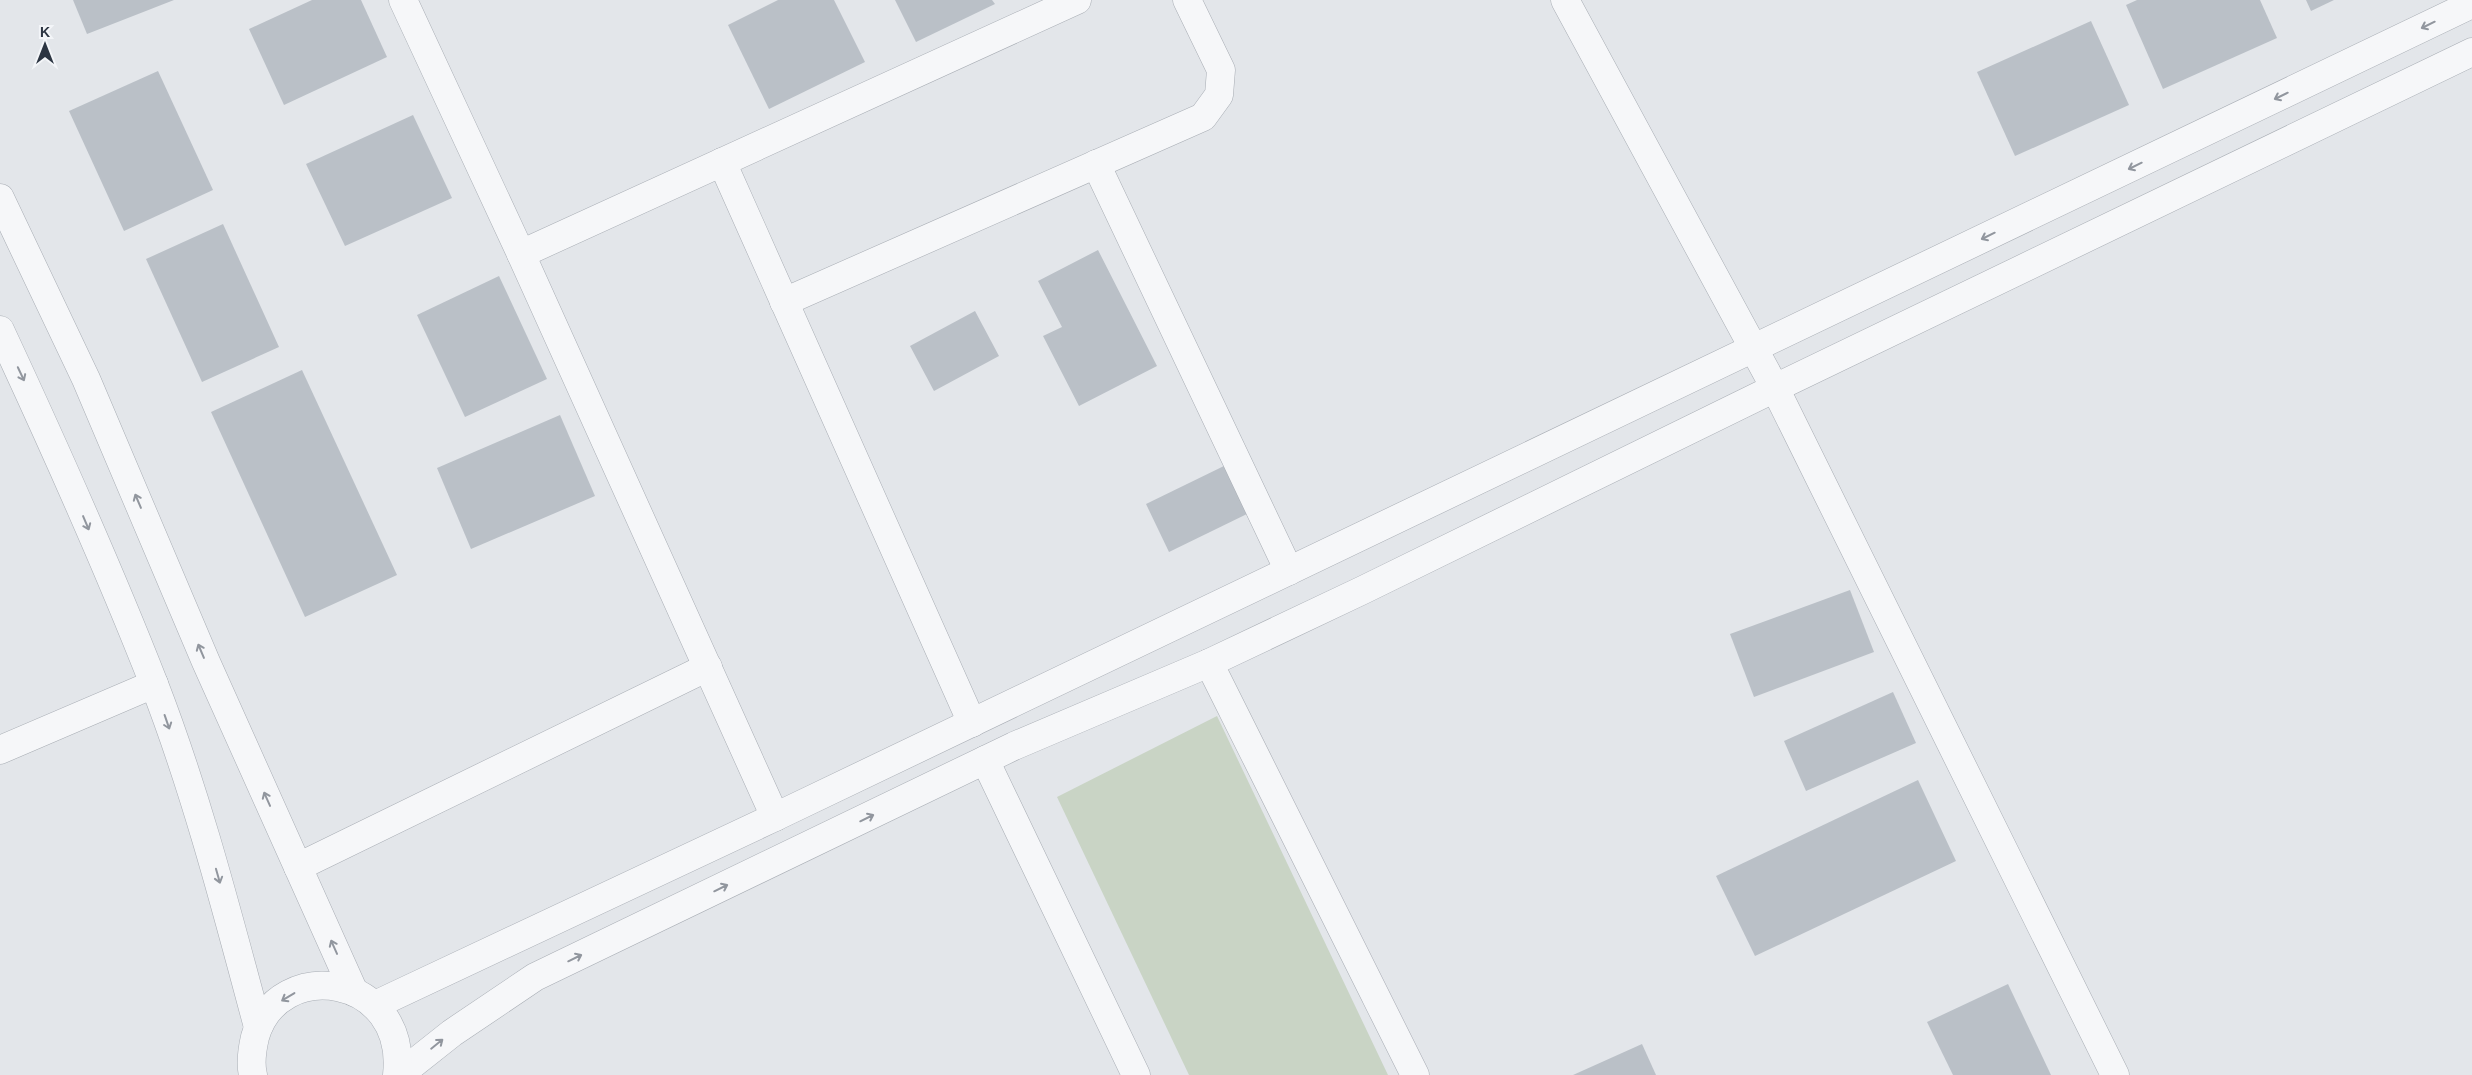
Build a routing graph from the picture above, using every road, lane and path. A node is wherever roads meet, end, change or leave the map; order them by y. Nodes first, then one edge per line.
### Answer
1 (403, 0) edge
2 (1077, 0) edge
3 (1187, 0) edge
4 (1565, 0) edge
5 (2472, 4) edge
6 (2472, 52) edge
7 (722, 162) junction
8 (1096, 164) junction
9 (0, 198) edge
10 (521, 254) junction
11 (784, 302) junction
12 (0, 330) edge
13 (1753, 348) junction
14 (1775, 388) junction
15 (1289, 571) junction
16 (1209, 663) junction
17 (708, 667) junction
18 (154, 684) junction
19 (972, 723) junction
20 (0, 750) edge
21 (985, 760) junction
22 (775, 817) junction
23 (298, 867) junction
24 (365, 998) junction
25 (258, 1027) junction
26 (253, 1075) edge
27 (398, 1075) edge
28 (1136, 1075) edge
29 (1415, 1075) edge
30 (2115, 1075) edge

1 - 10 street
2 - 7 street
3 - 8 street
4 - 13 street
5 -> 13 street
6 - 14 street
7 - 10 street
7 - 11 street
8 - 11 street
8 - 15 street
23 -> 9 street
10 - 17 street
11 - 19 street
12 -> 18 street
13 - 14 street
13 - 15 street
14 - 16 street
14 - 30 street
15 - 19 street
16 - 21 street
16 - 29 street
17 - 22 street
17 - 23 street
18 - 20 street
18 -> 25 street
19 - 22 street
27 -> 21 street
21 - 28 street
22 - 24 street
24 -> 23 street
24 -> 25 street
24 - 27 street
25 - 26 street

